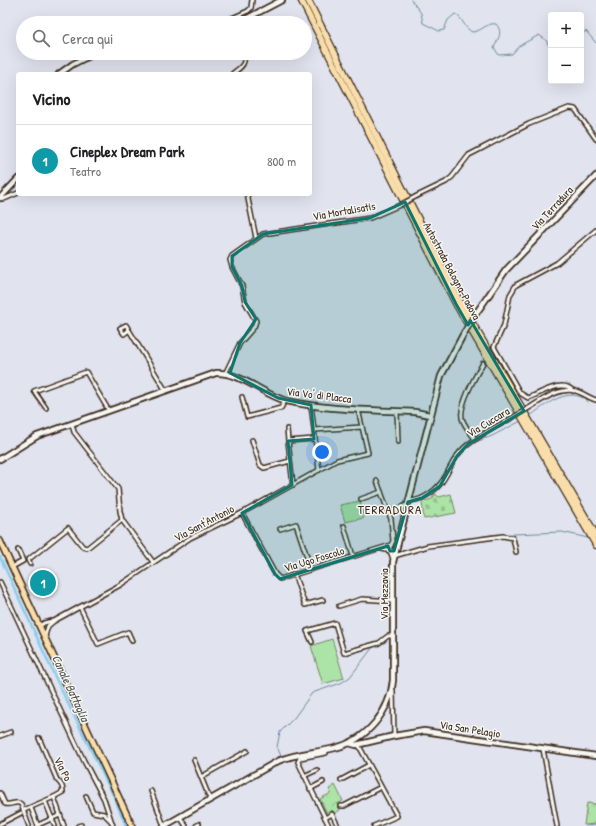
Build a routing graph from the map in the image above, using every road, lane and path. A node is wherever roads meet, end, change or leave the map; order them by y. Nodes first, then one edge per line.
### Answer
1 (252, 0) edge
2 (282, 0) edge
3 (302, 0) edge
4 (308, 0) edge
5 (237, 16) edge
6 (251, 16) edge
7 (310, 16) edge
8 (312, 20) edge
9 (81, 60) edge
10 (244, 60) edge
11 (62, 72) edge
12 (235, 72) edge
13 (596, 139) edge
14 (596, 176) edge
15 (16, 181) edge
16 (16, 194) edge
17 (247, 196) edge
18 (0, 198) edge
19 (596, 230) edge
20 (256, 238) junction
21 (522, 253) joint
22 (129, 330) dead end
23 (483, 363) dead end
24 (227, 374) junction
25 (166, 391) junction
26 (573, 391) junction
27 (242, 397) dead end
28 (596, 400) edge
29 (285, 401) junction
30 (311, 405) junction
31 (46, 408) dead end
32 (358, 409) junction
33 (109, 411) junction
34 (397, 412) junction
35 (430, 416) junction
36 (72, 424) junction
37 (362, 427) junction
38 (287, 429) dead end
39 (314, 430) junction
40 (314, 439) junction
41 (475, 439) junction
42 (252, 440) dead end
43 (288, 441) junction
44 (398, 442) dead end
45 (0, 459) edge
46 (290, 460) junction
47 (319, 470) junction
48 (377, 481) dead end
49 (293, 485) junction
50 (381, 492) junction
51 (361, 499) dead end
52 (408, 503) junction
53 (389, 512) junction
54 (242, 513) junction
55 (122, 520) junction
56 (344, 526) dead end
57 (280, 529) dead end
58 (596, 536) edge
59 (0, 541) edge
60 (596, 545) edge
61 (390, 546) junction
62 (380, 549) junction
63 (396, 549) junction
64 (18, 550) dead end
65 (390, 551) junction
66 (516, 552) dead end
67 (353, 556) junction
68 (394, 556) junction
69 (154, 562) junction
70 (393, 562) junction
71 (30, 564) dead end
72 (12, 568) junction
73 (311, 569) junction
74 (294, 574) junction
75 (0, 582) edge
76 (323, 600) dead end
77 (392, 601) junction
78 (339, 606) dead end
79 (80, 607) junction
80 (32, 612) junction
81 (54, 621) junction
82 (44, 623) junction
83 (48, 626) junction
84 (40, 627) junction
85 (393, 636) junction
86 (44, 638) junction
87 (132, 641) dead end
88 (312, 642) dead end
89 (393, 688) junction
90 (11, 732) dead end
91 (0, 736) edge
92 (394, 736) junction
93 (39, 738) dead end
94 (349, 743) junction
95 (358, 744) junction
96 (543, 749) junction
97 (247, 751) dead end
98 (317, 753) junction
99 (326, 753) dead end
100 (596, 756) edge
101 (194, 760) dead end
102 (369, 765) junction
103 (317, 770) dead end
104 (304, 776) junction
105 (201, 777) junction
106 (342, 780) dead end
107 (323, 782) dead end
108 (381, 787) junction
109 (310, 789) junction
110 (151, 791) dead end
111 (0, 793) edge
112 (86, 796) dead end
113 (54, 797) junction
114 (210, 799) junction
115 (45, 801) junction
116 (341, 806) dead end
117 (31, 808) junction
118 (22, 812) junction
119 (60, 815) junction
120 (180, 817) junction
121 (325, 818) junction
122 (52, 819) junction
123 (0, 824) edge
124 (113, 824) edge
125 (29, 826) edge
126 (38, 826) edge
127 (55, 826) edge
128 (64, 826) edge
129 (132, 826) edge
130 (164, 826) edge
131 (186, 826) edge
132 (329, 826) edge
133 (338, 826) edge
134 (374, 826) edge
135 (557, 826) edge

1 - 5 street
2 - 6 main road
3 - 7 highway, Autostrada Bologna-Padova
4 - 58 highway, Autostrada Bologna-Padova
8 - 60 highway, Autostrada Bologna-Padova
9 - 11 main road
10 - 12 street
13 - 20 street, Via Mortalisatis, bridge
14 - 21 main road, Via Terradura
15 - 18 main road
16 - 18 street
17 - 20 street
19 - 26 street
20 - 24 street, Via Mortalisatis
21 - 35 main road, Via Mezzavia, bridge
22 - 25 street
23 - 41 street
24 - 25 main road, Via Vo' di Placca
24 - 29 main road, Via Vo' di Placca
25 - 33 main road, Via Vo' di Placca
26 - 28 street
26 - 41 street, Via Cuccara, bridge
27 - 29 street
29 - 30 main road, Via Vo' di Placca
30 - 32 main road, Via Vo' di Placca
30 - 39 street
31 - 33 street
32 - 34 main road, Via Vo' di Placca
32 - 37 street
33 - 36 main road, Via Vo' di Placca
34 - 35 main road, Via Vo' di Placca
34 - 44 street
35 - 52 main road, Via Mezzavia
36 - 45 main road, Via Vo' di Placca
36 - 55 street
37 - 39 street
37 - 47 street, Via Sant'Antonio
38 - 43 street
39 - 40 street
40 - 43 street
40 - 47 street
41 - 52 street, Via Cuccara
42 - 46 street
43 - 46 street
46 - 49 street
47 - 49 street, Via Sant'Antonio
48 - 50 street
49 - 54 street, Via Sant'Antonio
50 - 51 street
50 - 53 street
52 - 53 street, Via Cuccara
52 - 63 main road, Via Mezzavia
53 - 61 street
54 - 69 street, Via Sant'Antonio
54 - 74 street, Via Ugo Foscolo
55 - 69 street
55 - 71 street
56 - 67 street
57 - 73 street
59 - 72 main road
61 - 62 street, Via Ugo Foscolo
61 - 65 street
62 - 65 street
62 - 67 street, Via Ugo Foscolo
63 - 65 street
63 - 68 main road, Via Mezzavia
64 - 72 street
65 - 70 street
66 - 68 street
67 - 73 street, Via Ugo Foscolo
68 - 70 main road, Via Mezzavia
69 - 79 street, Via Sant'Antonio
70 - 77 main road, Via Mezzavia
72 - 80 main road
73 - 74 street, Via Ugo Foscolo
74 - 76 street
75 - 124 street
77 - 78 street
77 - 85 main road, Via Mezzavia
79 - 81 street, Via Sant'Antonio
79 - 87 street
80 - 82 street
80 - 84 main road
81 - 82 street, Via Sant'Antonio
81 - 83 street, Via Sant'Antonio
82 - 84 street
83 - 84 street
83 - 86 street
84 - 86 main road
85 - 88 street
85 - 89 main road, Via Mezzavia
86 - 129 main road
89 - 92 street
89 - 94 main road, Via Mezzavia
90 - 91 street
92 - 95 main road, Via San Pelagio
92 - 96 main road, Via San Pelagio
93 - 113 street, Via Po
94 - 95 main road, Via San Pelagio
94 - 98 main road, Via Mezzavia
95 - 102 street
96 - 100 main road, Via San Pelagio
96 - 135 street
97 - 105 street
98 - 99 street
98 - 104 street
98 - 114 main road, Via Mezzavia
101 - 105 street
102 - 106 street
102 - 108 street
103 - 104 street
104 - 109 street
105 - 114 street
107 - 109 street
108 - 116 street
108 - 134 street
109 - 121 street
110 - 130 street
111 - 118 street
112 - 124 street
113 - 115 street
113 - 119 street
114 - 120 main road, Via Mezzavia
115 - 117 street
115 - 122 street
117 - 118 street
117 - 126 street
118 - 123 street
118 - 125 street
119 - 122 street
119 - 128 street
120 - 130 main road, Via Mezzavia
120 - 131 street
121 - 132 street
121 - 133 street
122 - 126 street
122 - 127 street

